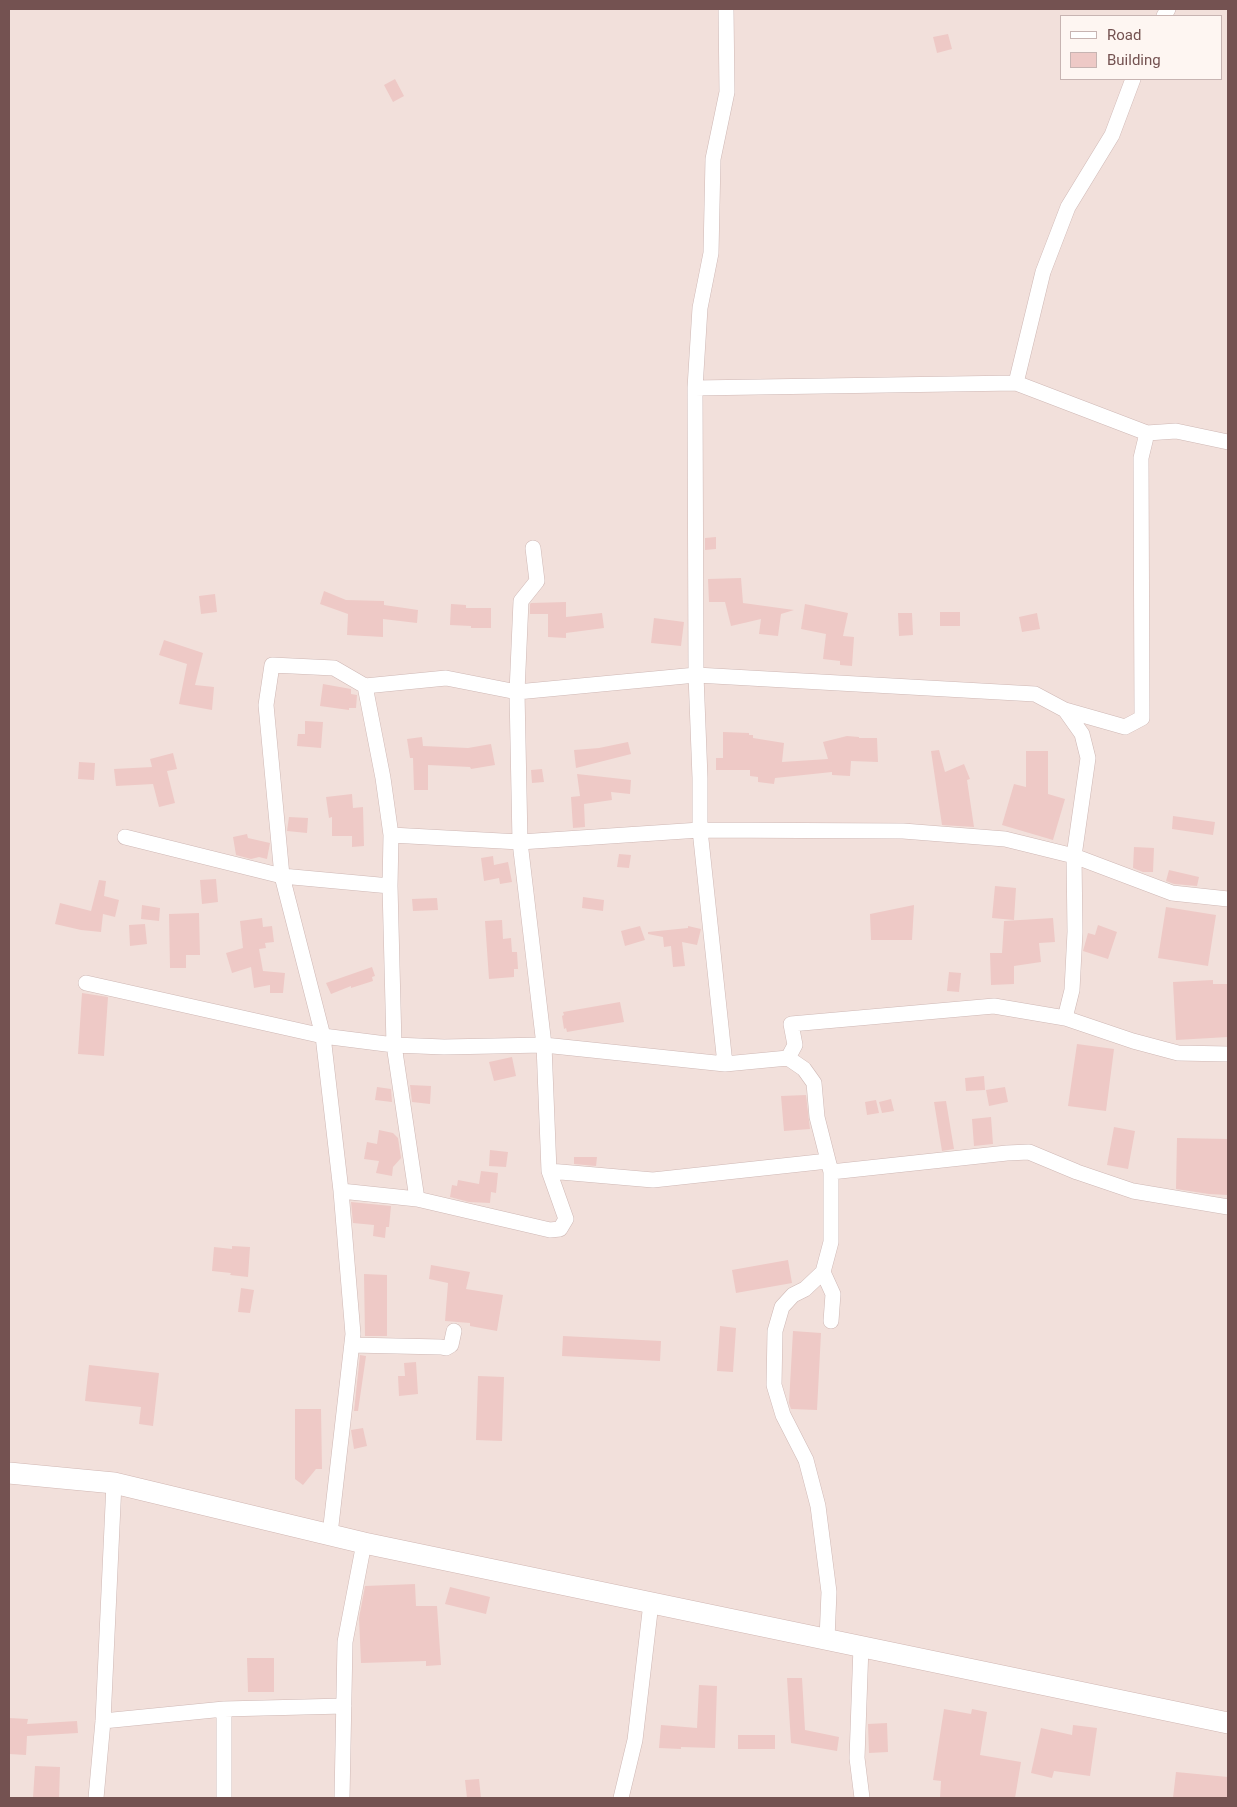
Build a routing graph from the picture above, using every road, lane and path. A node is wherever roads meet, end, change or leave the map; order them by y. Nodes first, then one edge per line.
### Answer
1 (726, 9) edge
2 (1133, 80) edge
3 (1016, 384) junction
4 (695, 388) junction
5 (1147, 433) junction
6 (1228, 442) edge
7 (533, 548) dead end
8 (696, 675) junction
9 (366, 686) junction
10 (518, 692) junction
11 (1065, 710) junction
12 (700, 830) junction
13 (391, 836) junction
14 (125, 837) dead end
15 (520, 842) junction
16 (1074, 856) junction
17 (282, 876) junction
18 (390, 886) junction
19 (1228, 899) edge
20 (86, 983) dead end
21 (1065, 1018) junction
22 (323, 1036) junction
23 (394, 1045) junction
24 (544, 1045) junction
25 (792, 1051) junction
26 (1228, 1054) edge
27 (725, 1064) junction
28 (829, 1167) junction
29 (549, 1171) junction
30 (341, 1191) junction
31 (417, 1199) junction
32 (1228, 1207) edge
33 (823, 1272) junction
34 (831, 1321) dead end
35 (454, 1331) dead end
36 (352, 1345) junction
37 (9, 1473) edge
38 (114, 1483) junction
39 (330, 1534) junction
40 (364, 1543) junction
41 (651, 1602) junction
42 (827, 1639) junction
43 (861, 1646) junction
44 (344, 1706) junction
45 (224, 1709) junction
46 (103, 1721) junction
47 (1228, 1723) edge
48 (96, 1798) edge
49 (224, 1798) edge
50 (342, 1798) edge
51 (621, 1798) edge
52 (862, 1798) edge

1 - 4 street
2 - 3 street
3 - 4 street
3 - 5 street
4 - 8 street
5 - 6 street
5 - 11 street
7 - 10 street
8 - 10 street
8 - 11 street
8 - 12 street
9 - 10 street
9 - 13 street
9 - 17 street
10 - 15 street
11 - 16 street
12 - 15 street
12 - 16 street
12 - 27 street
13 - 15 street
13 - 18 street
14 - 17 street
15 - 24 street
16 - 19 street
16 - 21 street
17 - 18 street
17 - 22 street
18 - 23 street
20 - 22 street
21 - 25 street
21 - 26 street
22 - 23 street
22 - 30 street
23 - 24 street
23 - 31 street
24 - 27 street
24 - 29 street
25 - 27 street
25 - 28 street
28 - 29 street
28 - 32 street
28 - 33 street
29 - 31 street
30 - 31 street
30 - 36 street
33 - 34 street
33 - 42 street
35 - 36 street
36 - 39 street
37 - 38 main road
38 - 39 main road
38 - 46 street
39 - 40 main road
40 - 41 main road
40 - 44 street
41 - 42 main road
41 - 51 street
42 - 43 main road
43 - 47 main road
43 - 52 street
44 - 45 street
44 - 50 street
45 - 46 street
45 - 49 street
46 - 48 street

